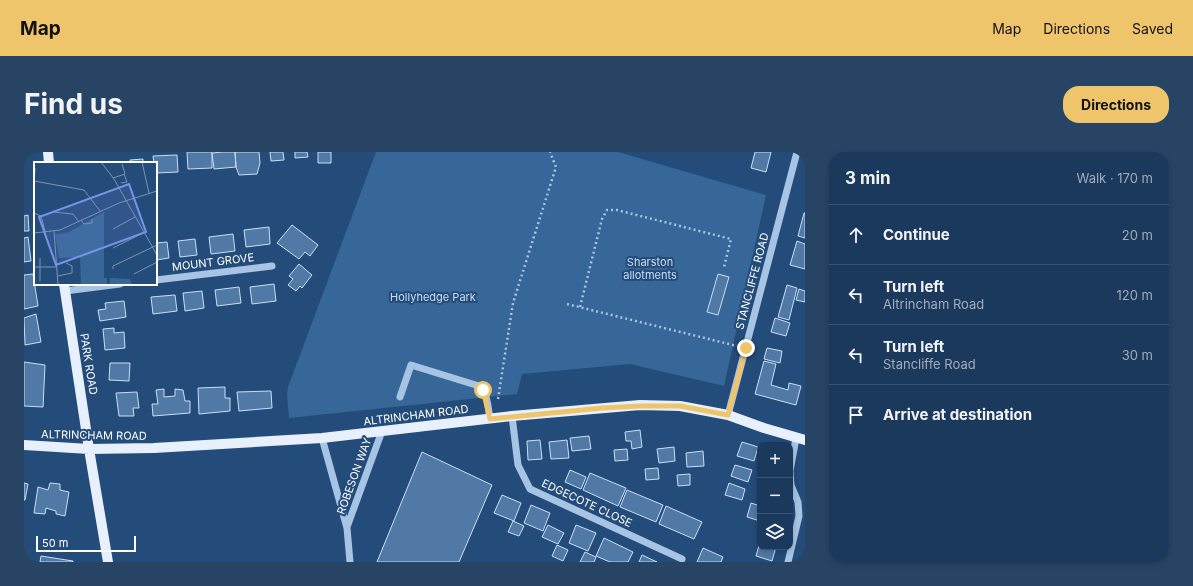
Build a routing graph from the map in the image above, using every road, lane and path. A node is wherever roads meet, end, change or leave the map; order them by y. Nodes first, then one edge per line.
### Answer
1 (48, 152) edge
2 (550, 152) edge
3 (797, 152) edge
4 (49, 162) edge
5 (272, 266) dead end
6 (724, 267) dead end
7 (157, 280) edge
8 (102, 285) edge
9 (65, 287) edge
10 (567, 304) dead end
11 (580, 307) junction
12 (746, 348) junction
13 (400, 397) dead end
14 (728, 415) junction
15 (512, 416) junction
16 (495, 418) junction
17 (382, 431) junction
18 (322, 438) junction
19 (801, 439) edge
20 (24, 445) edge
21 (89, 448) junction
22 (347, 528) junction
23 (682, 559) dead end
24 (108, 562) edge
25 (350, 562) edge
26 (788, 562) edge

1 - 4 main road
2 - 16 path
3 - 12 street, STANCLIFFE ROAD
5 - 7 street, MOUNT GROVE
6 - 11 path
8 - 9 street
9 - 21 main road, PARK ROAD
10 - 11 path
11 - 12 path
12 - 14 street, STANCLIFFE ROAD
13 - 16 street
14 - 15 main road, ALTRINCHAM ROAD
14 - 19 main road, ALTRINCHAM ROAD
15 - 16 main road, ALTRINCHAM ROAD
15 - 23 street, EDGECOTE CLOSE
16 - 17 main road, ALTRINCHAM ROAD
17 - 18 main road, ALTRINCHAM ROAD
17 - 22 street, ROBESON WAY
18 - 21 main road, ALTRINCHAM ROAD
18 - 22 street, ROBESON WAY
19 - 26 street
20 - 21 main road, ALTRINCHAM ROAD
21 - 24 main road, PARK ROAD
22 - 25 street, ROBESON WAY

